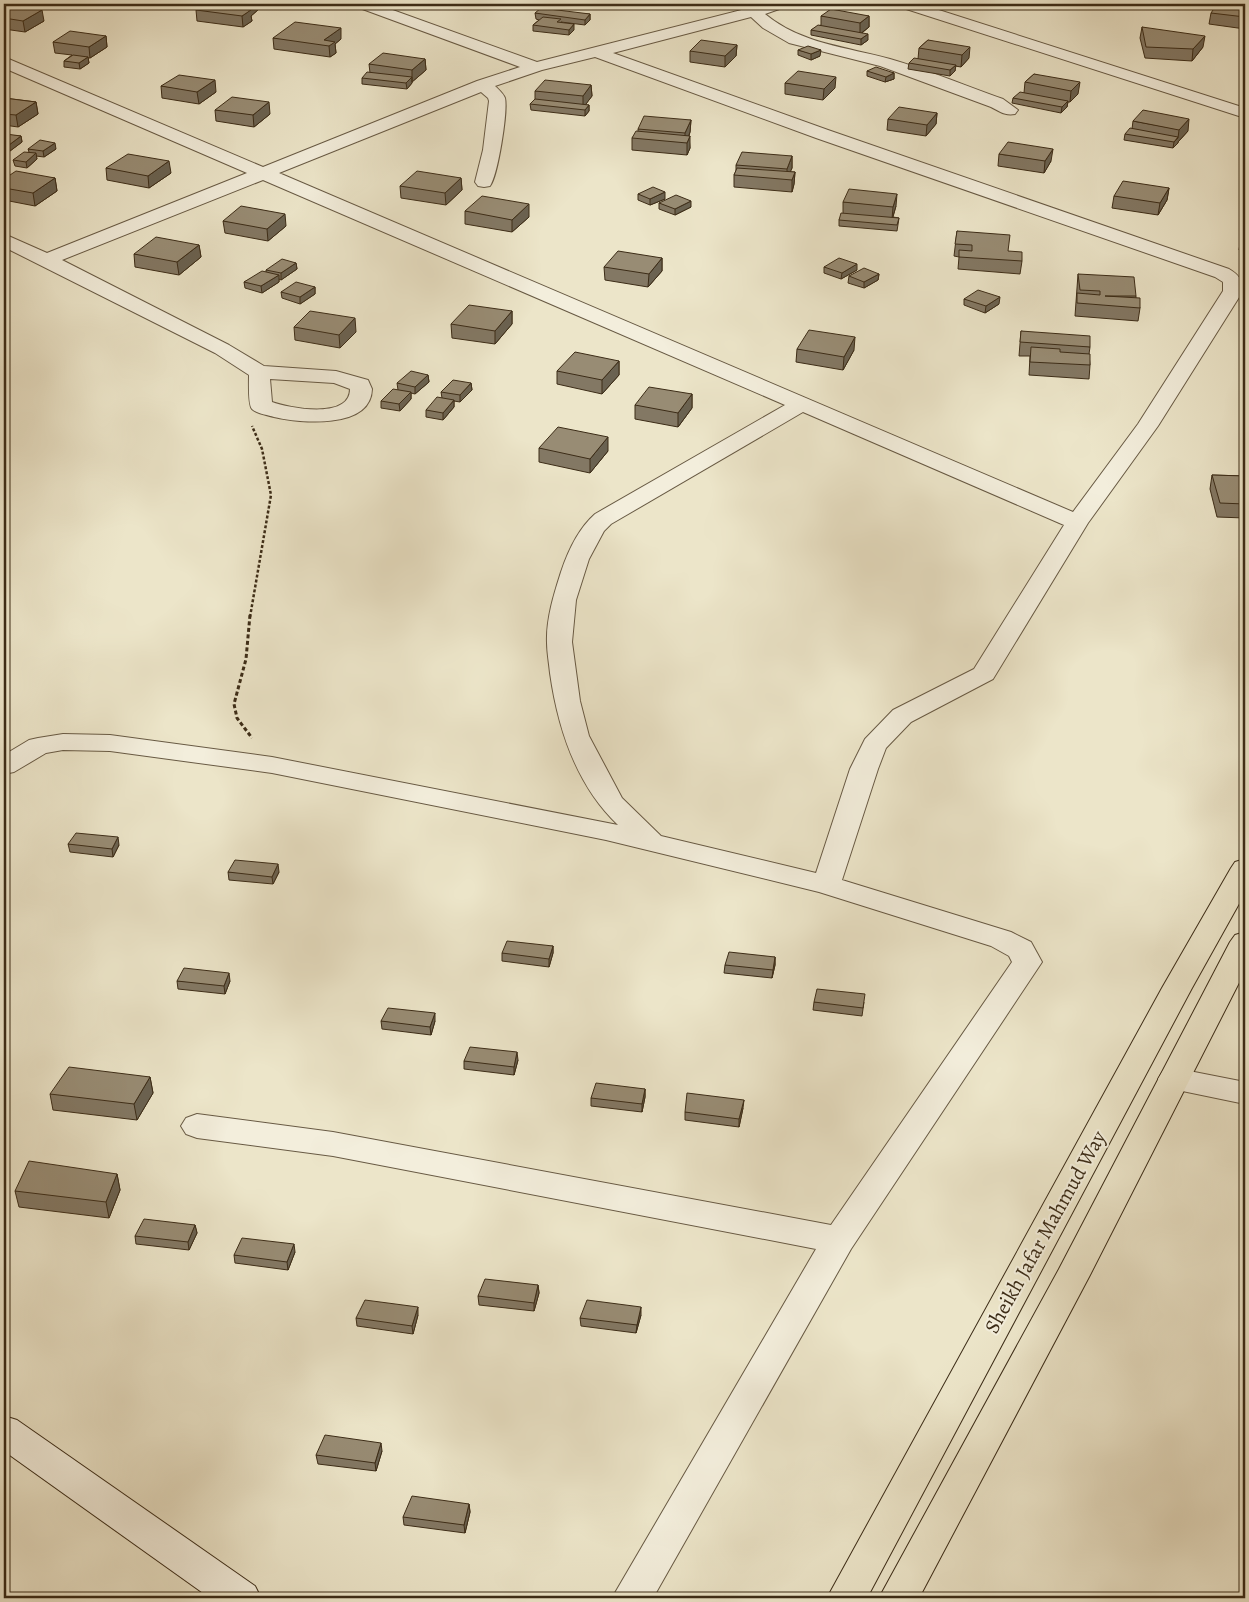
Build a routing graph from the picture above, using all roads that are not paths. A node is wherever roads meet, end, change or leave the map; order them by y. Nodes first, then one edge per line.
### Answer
1 (362, 4) edge
2 (778, 4) edge
3 (905, 4) edge
4 (754, 12) junction
5 (596, 52) junction
6 (4, 62) edge
7 (536, 67) junction
8 (483, 85) junction
9 (1009, 110) dead end
10 (1245, 113) edge
11 (262, 174) junction
12 (484, 182) dead end
13 (4, 240) edge
14 (46, 260) junction
15 (259, 372) junction
16 (802, 404) junction
17 (1076, 522) junction
18 (4, 766) edge
19 (653, 842) junction
20 (1245, 868) edge
21 (826, 885) junction
22 (1245, 942) edge
23 (1174, 1079) junction
24 (1245, 1094) edge
25 (197, 1126) dead end
26 (839, 1240) junction
27 (4, 1431) edge
28 (241, 1598) edge
29 (632, 1598) edge
30 (847, 1598) edge
31 (899, 1598) edge

1 - 7 street
2 - 4 street
3 - 10 street
4 - 5 street
4 - 9 street
5 - 7 street
5 - 17 street
6 - 11 street
7 - 8 street
8 - 11 street
8 - 12 street
11 - 14 street
11 - 16 street
13 - 14 street
14 - 15 street
15 - 15 street
16 - 17 street
16 - 19 street
17 - 21 street
18 - 19 street
19 - 21 street
20 - 30 main road, Sheikh Jafar Mahmud Way
21 - 26 street
22 - 23 main road
23 - 24 street
23 - 31 main road
25 - 26 street
26 - 29 street
27 - 28 street

